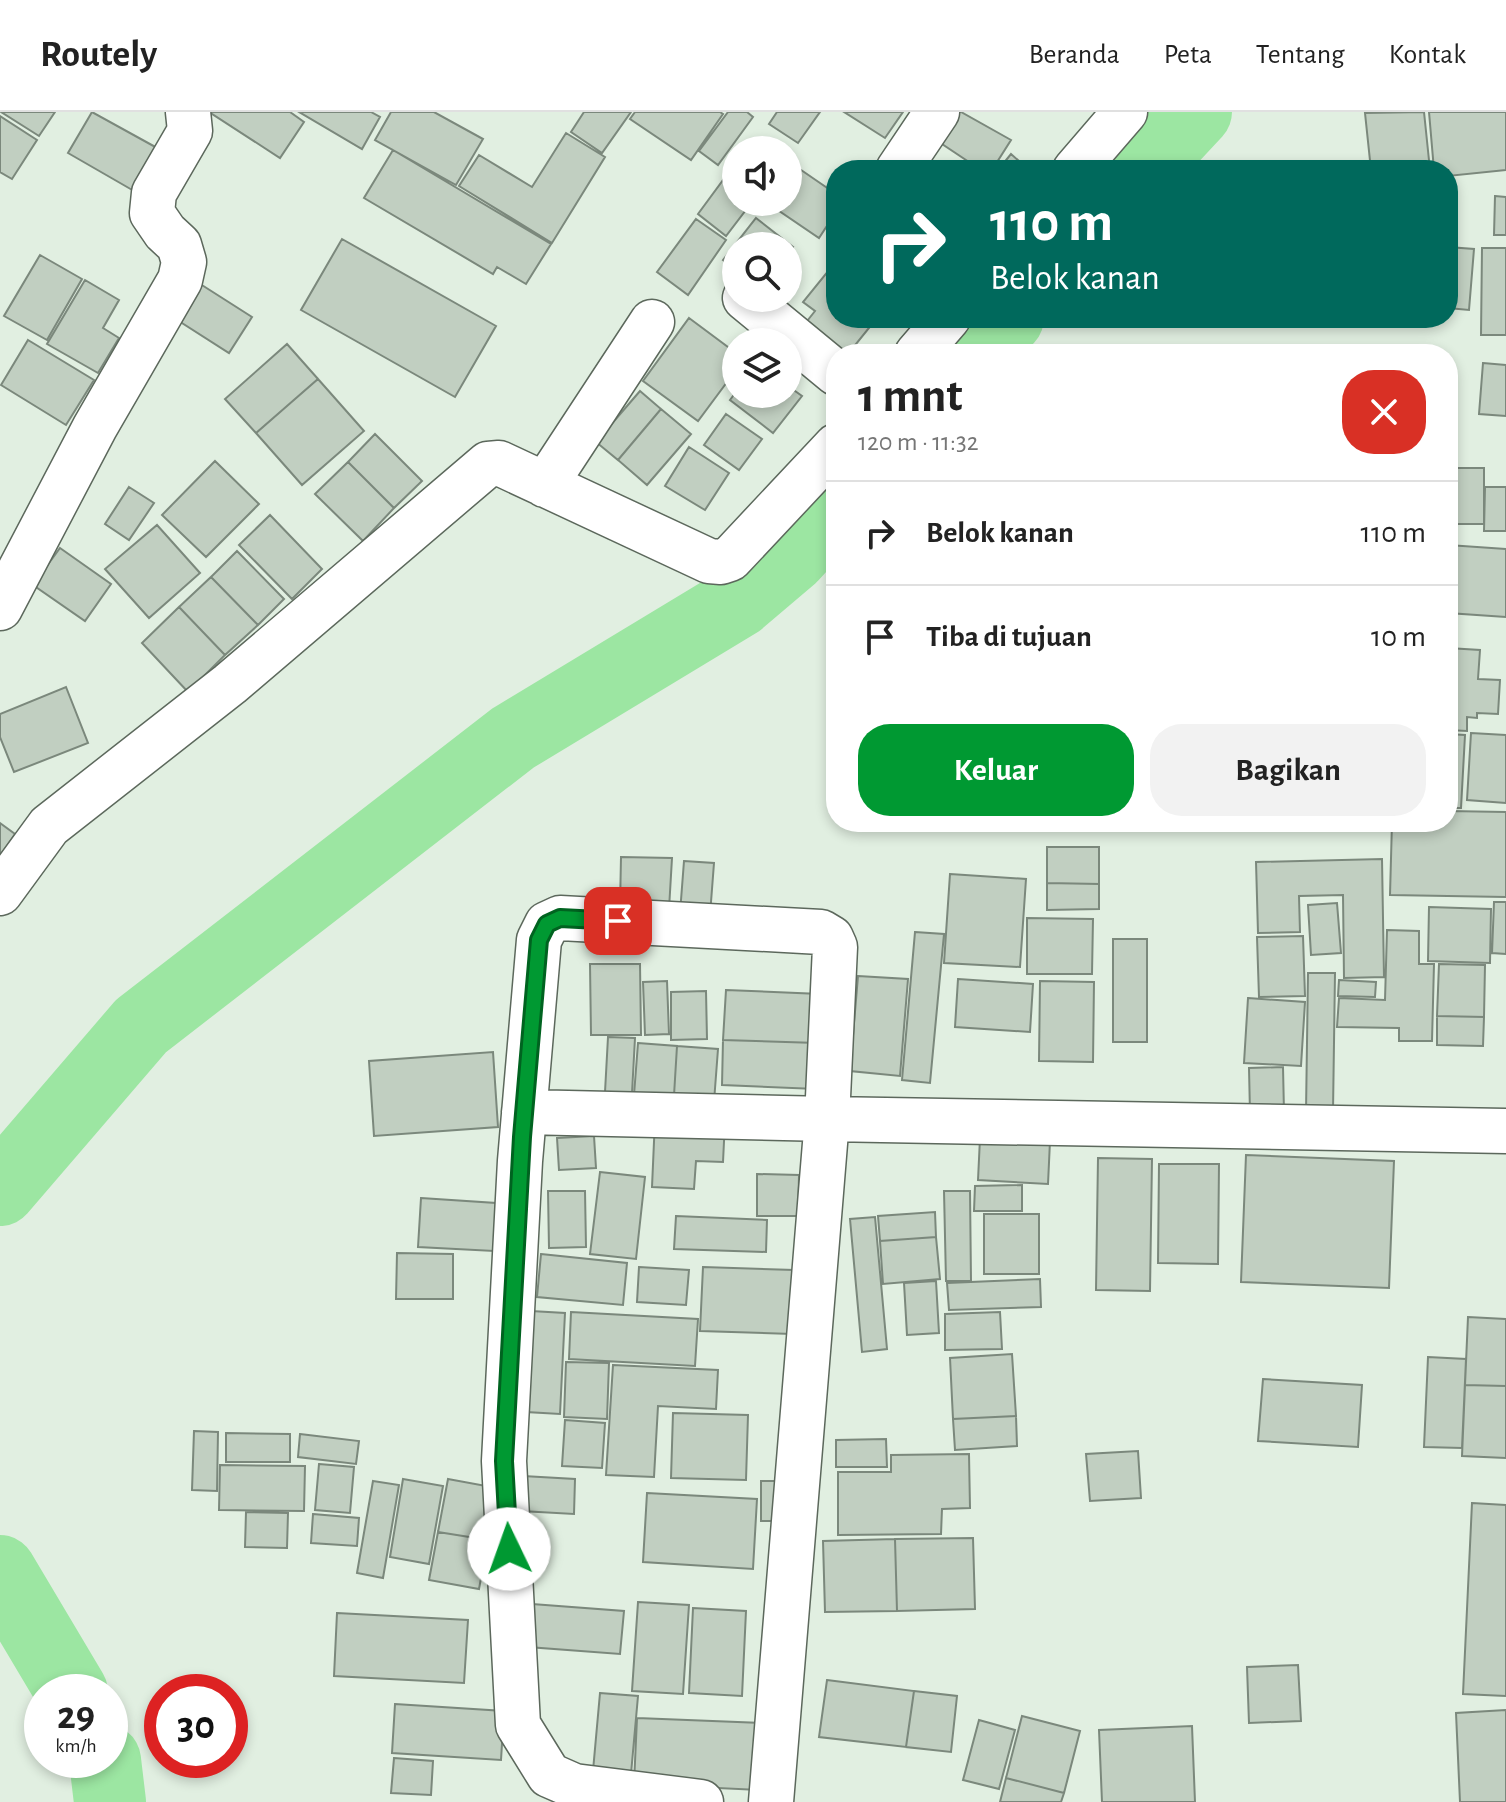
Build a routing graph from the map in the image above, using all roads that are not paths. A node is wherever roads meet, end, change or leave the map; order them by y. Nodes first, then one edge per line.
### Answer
1 (188, 112) edge
2 (937, 112) edge
3 (1125, 112) edge
4 (905, 160) edge
5 (1084, 160) edge
6 (761, 312) edge
7 (652, 322) dead end
8 (939, 328) edge
9 (926, 344) edge
10 (826, 365) edge
11 (826, 457) edge
12 (545, 485) junction
13 (0, 608) edge
14 (0, 893) edge
15 (524, 1112) junction
16 (827, 1119) junction
17 (1506, 1131) edge
18 (701, 1802) edge
19 (771, 1802) edge

1 - 13 street
2 - 4 street
3 - 5 street
6 - 10 street
7 - 12 street
8 - 9 street
11 - 12 street
12 - 14 street
15 - 16 street
15 - 16 street
15 - 18 street
16 - 17 street
16 - 19 street

